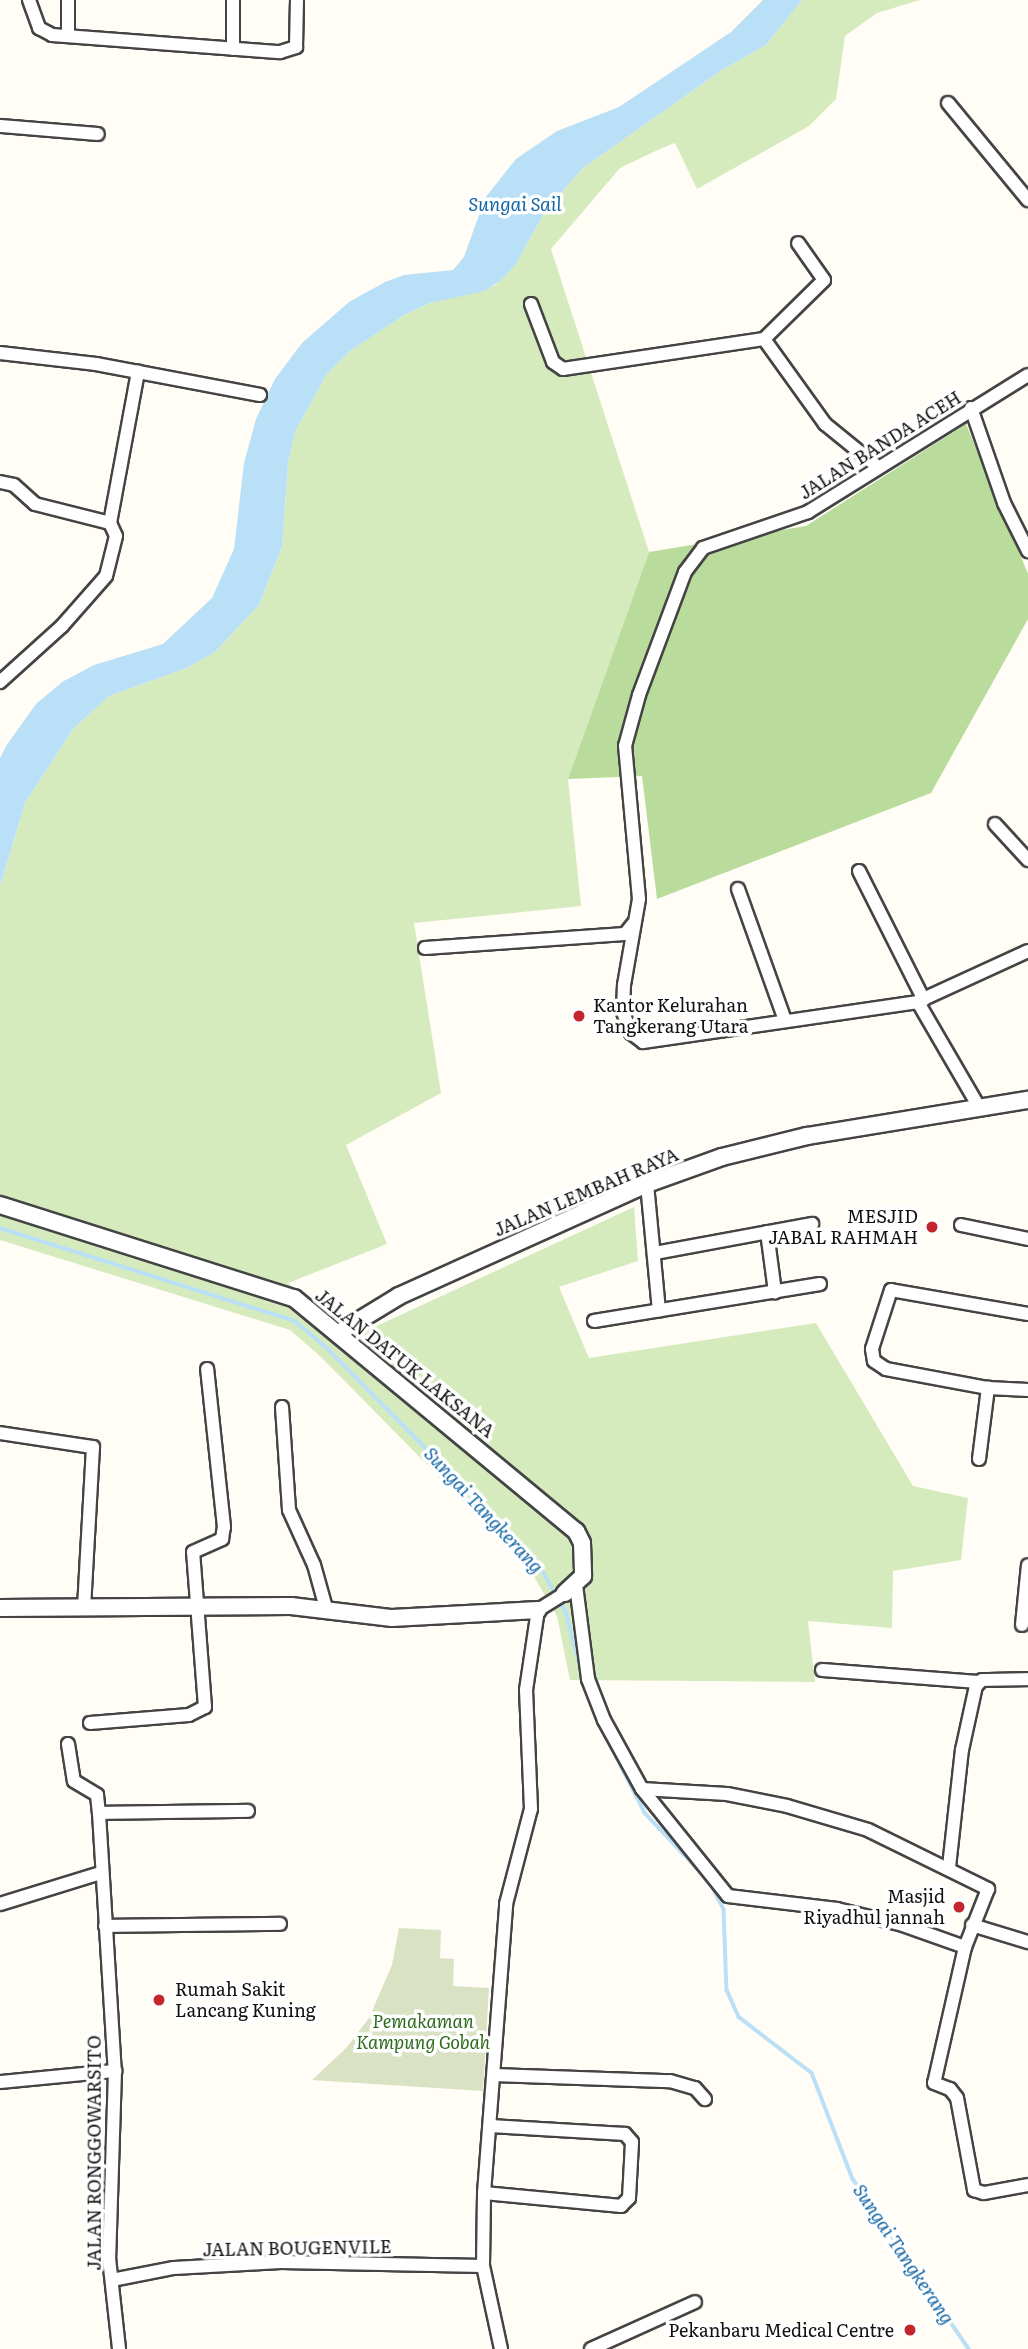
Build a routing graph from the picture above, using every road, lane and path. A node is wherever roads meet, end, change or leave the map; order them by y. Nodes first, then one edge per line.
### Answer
1 (29, 0) edge
2 (68, 0) edge
3 (233, 0) edge
4 (297, 0) edge
5 (68, 36) junction
6 (233, 49) junction
7 (948, 103) dead end
8 (0, 126) edge
9 (98, 134) dead end
10 (1026, 193) edge
11 (798, 243) dead end
12 (531, 304) dead end
13 (764, 339) junction
14 (0, 353) edge
15 (138, 372) junction
16 (1028, 375) edge
17 (260, 395) dead end
18 (971, 408) junction
19 (878, 467) junction
20 (0, 482) edge
21 (110, 523) junction
22 (1028, 551) edge
23 (0, 682) edge
24 (995, 824) dead end
25 (1028, 860) edge
26 (859, 871) dead end
27 (738, 889) dead end
28 (635, 921) junction
29 (425, 948) dead end
30 (1028, 951) edge
31 (921, 1001) junction
32 (785, 1020) junction
33 (1028, 1100) edge
34 (979, 1107) junction
35 (647, 1184) junction
36 (0, 1205) edge
37 (812, 1224) dead end
38 (961, 1225) dead end
39 (767, 1232) junction
40 (1028, 1239) edge
41 (655, 1253) junction
42 (820, 1284) dead end
43 (775, 1292) junction
44 (659, 1310) junction
45 (1028, 1314) edge
46 (594, 1321) dead end
47 (340, 1332) junction
48 (207, 1369) dead end
49 (988, 1388) junction
50 (1028, 1390) edge
51 (282, 1407) dead end
52 (0, 1433) edge
53 (979, 1459) dead end
54 (1028, 1565) edge
55 (571, 1589) junction
56 (196, 1605) junction
57 (0, 1608) edge
58 (326, 1608) junction
59 (84, 1609) junction
60 (540, 1609) junction
61 (1022, 1625) dead end
62 (822, 1670) dead end
63 (1028, 1679) edge
64 (979, 1682) junction
65 (90, 1723) dead end
66 (68, 1744) dead end
67 (642, 1789) junction
68 (248, 1811) dead end
69 (99, 1813) junction
70 (949, 1867) junction
71 (101, 1873) junction
72 (0, 1904) edge
73 (280, 1924) dead end
74 (972, 1925) junction
75 (105, 1926) junction
76 (1028, 1942) edge
77 (965, 1947) junction
78 (115, 2071) junction
79 (494, 2075) junction
80 (0, 2082) edge
81 (705, 2099) dead end
82 (490, 2126) junction
83 (1028, 2185) edge
84 (484, 2193) junction
85 (483, 2266) junction
86 (112, 2280) junction
87 (695, 2302) dead end
88 (119, 2349) edge
89 (501, 2349) edge
90 (591, 2349) edge

1 - 5 street
2 - 5 street
3 - 6 street
4 - 6 street
5 - 6 street
7 - 10 street
8 - 9 street
11 - 13 street
12 - 13 street
13 - 19 street
14 - 15 street
15 - 17 street
15 - 21 street
16 - 18 street, JALAN BANDA ACEH
18 - 19 street, JALAN BANDA ACEH
18 - 22 street
19 - 28 street, JALAN BANDA ACEH
20 - 21 street
21 - 23 street
24 - 25 street
26 - 31 street
27 - 32 street
28 - 29 street
28 - 32 street, JALAN BANDA ACEH
30 - 31 street, JALAN BANDA ACEH
31 - 32 street, JALAN BANDA ACEH
31 - 34 street
33 - 34 street, JALAN LEMBAH RAYA
34 - 35 street, JALAN LEMBAH RAYA
35 - 41 street
35 - 47 street, JALAN LEMBAH RAYA
36 - 47 street, JALAN DATUK LAKSANA
37 - 39 street
38 - 40 street
39 - 41 street
39 - 43 street
41 - 44 street
42 - 43 street
43 - 44 street
44 - 46 street
45 - 49 street
47 - 55 street, JALAN DATUK LAKSANA
48 - 56 street
49 - 50 street
49 - 53 street
51 - 58 street
52 - 59 street
54 - 61 street
55 - 60 street
55 - 67 street
56 - 58 street
56 - 59 street
56 - 65 street
57 - 59 street
58 - 60 street
60 - 79 street
62 - 64 street
63 - 64 street
64 - 70 street
66 - 69 street
67 - 70 street
67 - 77 street
68 - 69 street
69 - 71 street, JALAN RONGGOWARSITO
70 - 74 street
71 - 72 street
71 - 75 street, JALAN RONGGOWARSITO
73 - 75 street
74 - 76 street
74 - 77 street
75 - 78 street, JALAN RONGGOWARSITO
77 - 83 street
78 - 80 street
78 - 86 street, JALAN RONGGOWARSITO
79 - 81 street
79 - 82 street
82 - 84 street
82 - 84 street
84 - 85 street
85 - 86 street, JALAN BOUGENVILE
85 - 89 street
86 - 88 street, JALAN RONGGOWARSITO
87 - 90 street

